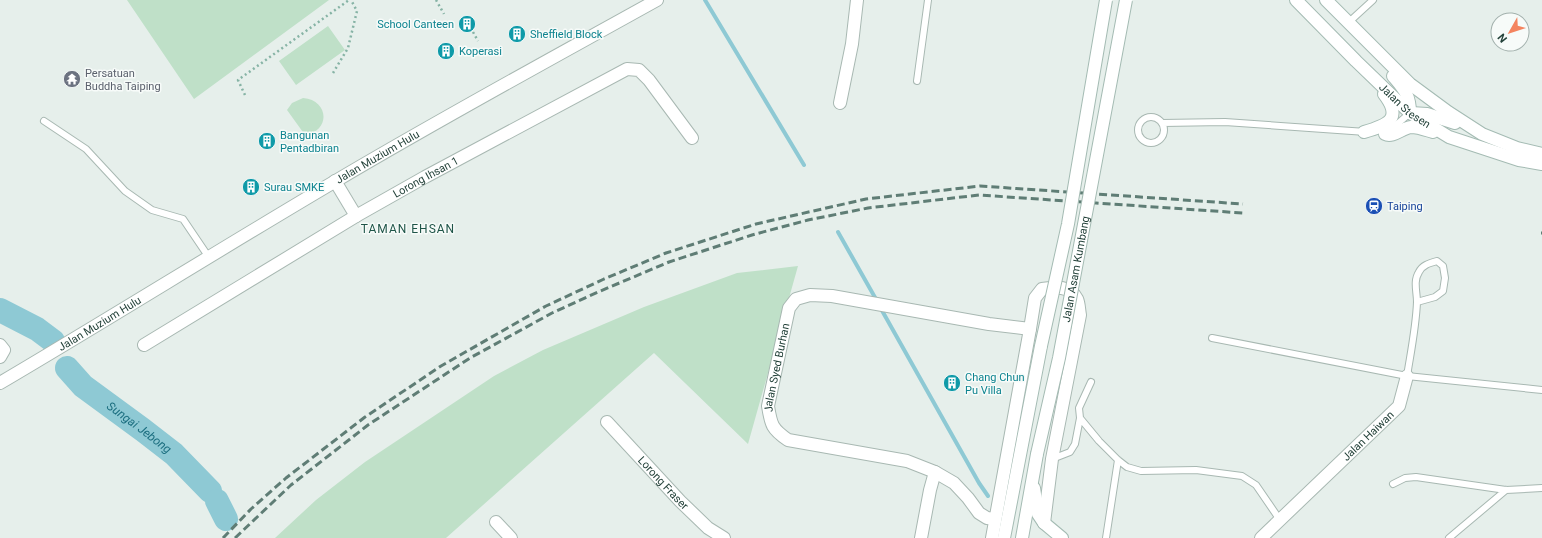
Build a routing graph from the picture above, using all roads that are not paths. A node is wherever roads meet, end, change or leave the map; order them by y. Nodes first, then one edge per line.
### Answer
1 (657, 0) edge
2 (857, 0) edge
3 (928, 0) edge
4 (1106, 0) edge
5 (1126, 0) edge
6 (1326, 0) edge
7 (1373, 0) edge
8 (1297, 1) edge
9 (1349, 22) junction
10 (1365, 40) junction
11 (1356, 61) junction
12 (917, 81) dead end
13 (840, 103) dead end
14 (1410, 113) junction
15 (44, 121) dead end
16 (1162, 124) junction
17 (1364, 132) junction
18 (1385, 134) junction
19 (1482, 134) junction
20 (1449, 137) junction
21 (692, 138) dead end
22 (1542, 154) edge
23 (1542, 164) edge
24 (335, 181) junction
25 (356, 216) junction
26 (208, 256) junction
27 (1417, 302) junction
28 (1030, 329) junction
29 (1212, 338) dead end
30 (0, 345) edge
31 (144, 345) dead end
32 (0, 357) edge
33 (1408, 376) junction
34 (1091, 382) dead end
35 (0, 383) edge
36 (1542, 390) edge
37 (1080, 418) junction
38 (607, 422) dead end
39 (1052, 459) junction
40 (1118, 460) junction
41 (935, 472) junction
42 (1033, 481) junction
43 (1393, 484) dead end
44 (1542, 488) edge
45 (1506, 490) junction
46 (995, 519) junction
47 (1280, 520) junction
48 (496, 522) dead end
49 (1044, 522) junction
50 (1000, 537) edge
51 (511, 538) edge
52 (724, 538) edge
53 (921, 538) edge
54 (1022, 538) edge
55 (1062, 538) edge
56 (1106, 538) edge
57 (1261, 538) edge
58 (1450, 538) edge

1 - 24 street, Jalan Muzium Hulu
2 - 13 street
3 - 12 lane
4 - 50 street, Jalan Asam Kumbang, bridge
5 - 42 street, Jalan Asam Kumbang, bridge
6 - 9 street, Jalan Stesen
7 - 9 lane
8 - 11 street, Jalan Stesen
9 - 10 street, Jalan Stesen
10 - 14 street
10 - 19 street, Jalan Stesen
11 - 14 street, Jalan Stesen
11 - 17 street
14 - 18 lane
14 - 19 street
14 - 20 street, Jalan Stesen
15 - 26 lane
16 - 16 lane
16 - 17 lane
17 - 18 lane
18 - 20 street
19 - 22 street, Jalan Stesen
20 - 23 street, Jalan Stesen
21 - 25 street, Lorong Ihsan 1
24 - 25 street
24 - 26 street, Jalan Muzium Hulu
25 - 31 street, Lorong Ihsan 1
26 - 35 street, Jalan Muzium Hulu
27 - 27 lane, Jalan Haiwan
27 - 33 lane, Jalan Haiwan
28 - 39 street
28 - 41 street, Jalan Syed Burhan
28 - 46 street
29 - 33 lane
30 - 32 street
33 - 36 lane
33 - 47 street, Jalan Haiwan
34 - 37 lane
37 - 39 lane
37 - 40 lane
38 - 52 street, Lorong Fraser
39 - 49 street
40 - 47 lane
40 - 56 lane
41 - 46 street, Jalan Syed Burhan
41 - 53 street
42 - 49 street
42 - 54 street, Jalan Asam Kumbang
43 - 45 lane
44 - 45 lane
45 - 58 lane
46 - 50 street
47 - 57 street, Jalan Haiwan
48 - 51 street
49 - 55 street

